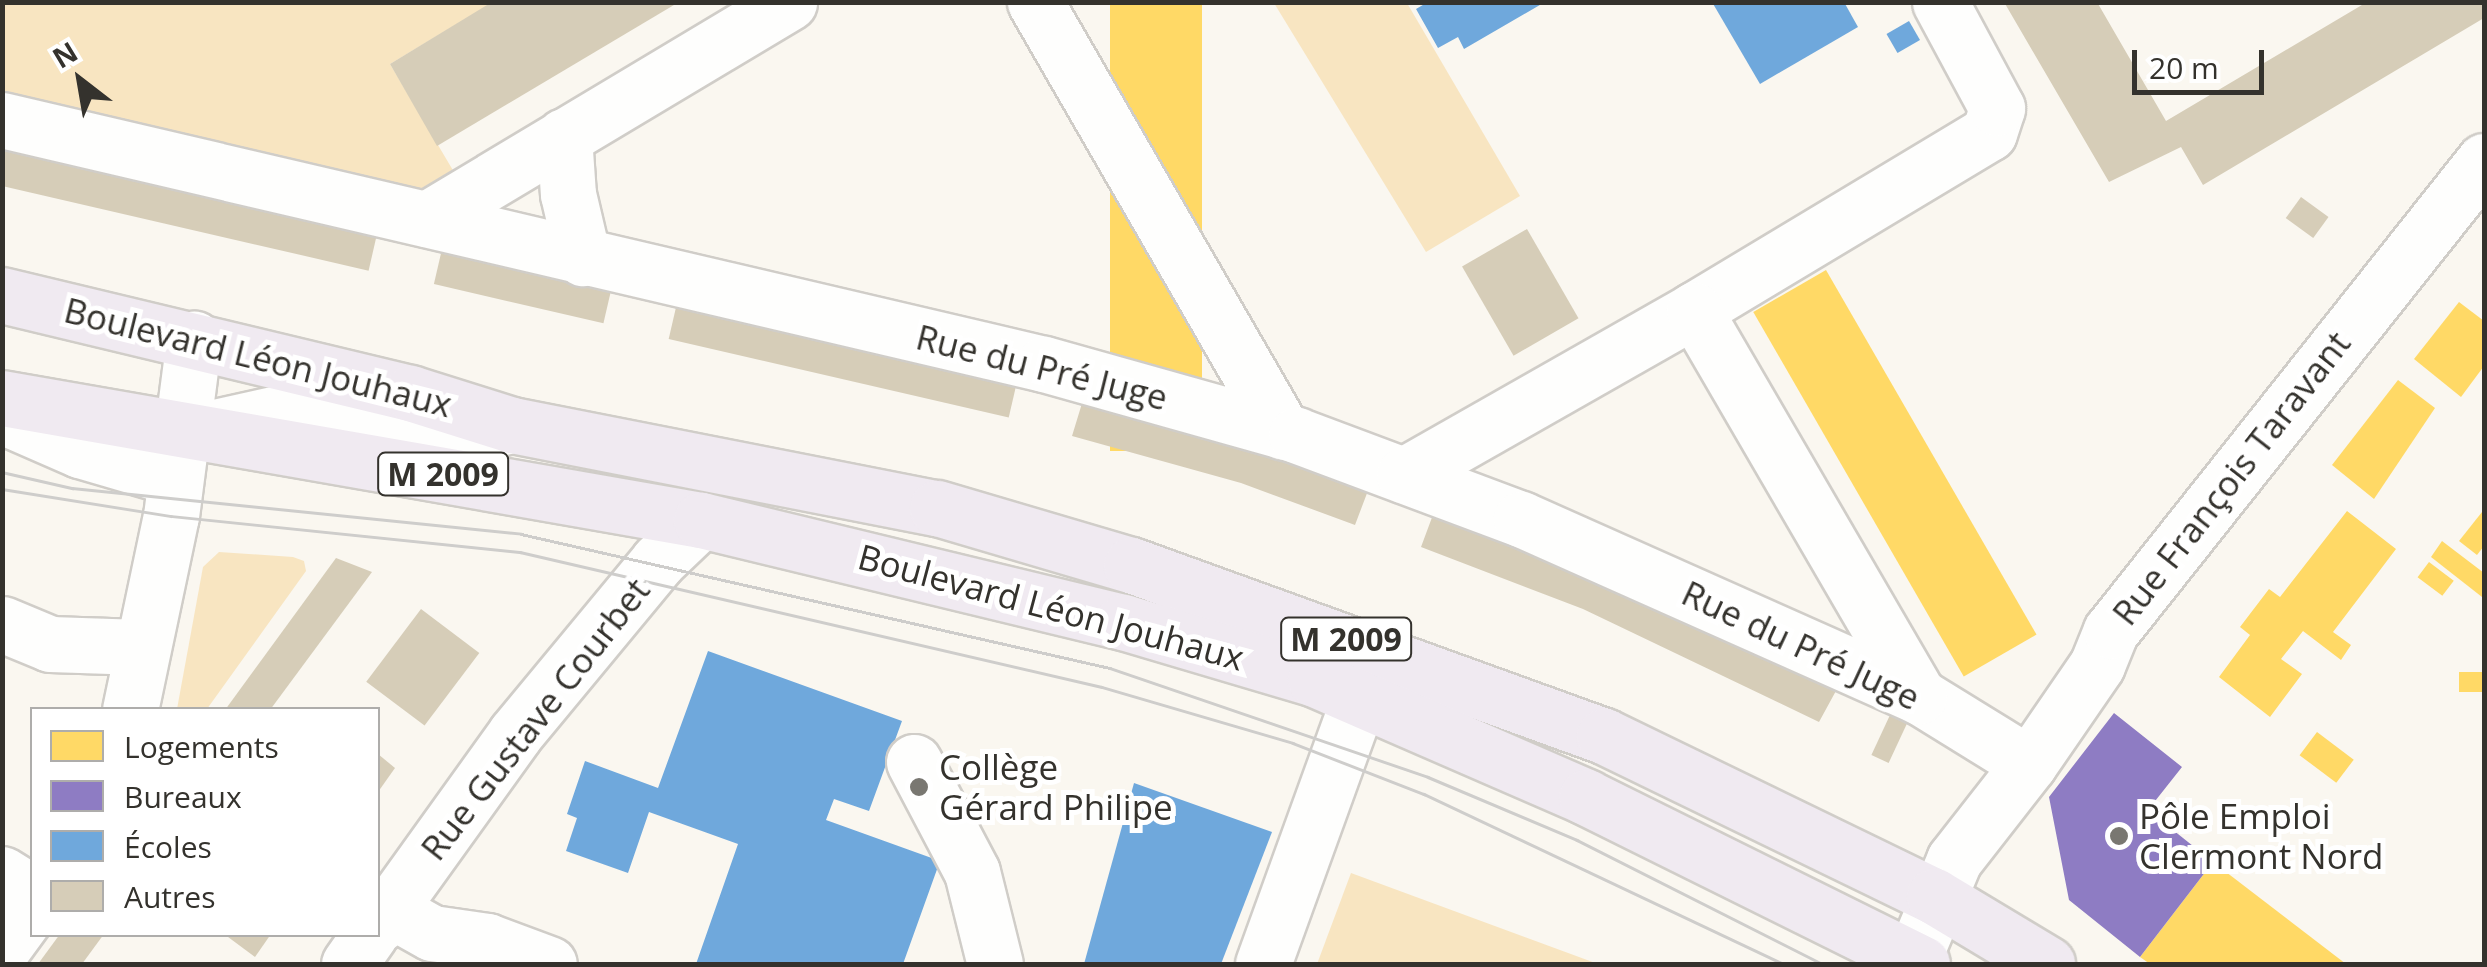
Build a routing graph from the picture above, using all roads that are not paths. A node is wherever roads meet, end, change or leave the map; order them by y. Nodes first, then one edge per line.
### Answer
1 (789, 2) edge
2 (1035, 2) edge
3 (1940, 2) edge
4 (2, 120) edge
5 (564, 136) junction
6 (2484, 161) edge
7 (427, 220) junction
8 (583, 258) junction
9 (2, 296) edge
10 (1694, 310) junction
11 (194, 338) junction
12 (2, 398) edge
13 (2, 416) edge
14 (512, 425) junction
15 (1283, 431) junction
16 (180, 456) junction
17 (1404, 475) junction
18 (701, 520) junction
19 (2, 624) edge
20 (141, 648) junction
21 (1919, 696) junction
22 (1359, 699) junction
23 (131, 707) edge
24 (914, 762) dead end
25 (2029, 764) junction
26 (2, 874) edge
27 (30, 892) edge
28 (1934, 896) junction
29 (30, 911) edge
30 (380, 922) edge
31 (380, 923) edge
32 (368, 937) edge
33 (2, 949) edge
34 (1915, 963) edge
35 (348, 964) edge
36 (548, 964) edge
37 (995, 964) edge
38 (1262, 964) edge
39 (2047, 964) edge

1 - 5 street
2 - 15 street
3 - 10 street
4 - 7 street, Rue du Pré Juge
5 - 7 street
5 - 8 street
6 - 25 street, Rue François Taravant
7 - 8 street, Rue du Pré Juge
8 - 15 street, Rue du Pré Juge
9 - 11 main road, Boulevard Léon Jouhaux / M 2009
10 - 17 street
10 - 21 street
11 - 14 main road, Boulevard Léon Jouhaux / M 2009
11 - 16 street
12 - 16 main road, Boulevard Léon Jouhaux / M 2009
13 - 16 street, Boulevard Léon Jouhaux
14 - 16 street, Boulevard Léon Jouhaux
14 - 28 main road, Boulevard Léon Jouhaux / M 2009
15 - 17 street, Rue du Pré Juge
16 - 18 main road, Boulevard Léon Jouhaux / M 2009
16 - 20 street
17 - 21 street, Rue du Pré Juge
18 - 22 main road, Boulevard Léon Jouhaux / M 2009
18 - 30 street, Rue Gustave Courbet
19 - 20 street
20 - 23 street
21 - 25 street, Rue du Pré Juge
22 - 34 main road, Boulevard Léon Jouhaux / M 2009
22 - 38 street
24 - 37 street
25 - 28 street, Rue François Taravant
26 - 27 street
28 - 34 street, Rue François Taravant
28 - 39 main road, Boulevard Léon Jouhaux / M 2009
29 - 33 street
31 - 36 street
32 - 35 street, Rue Gustave Courbet

